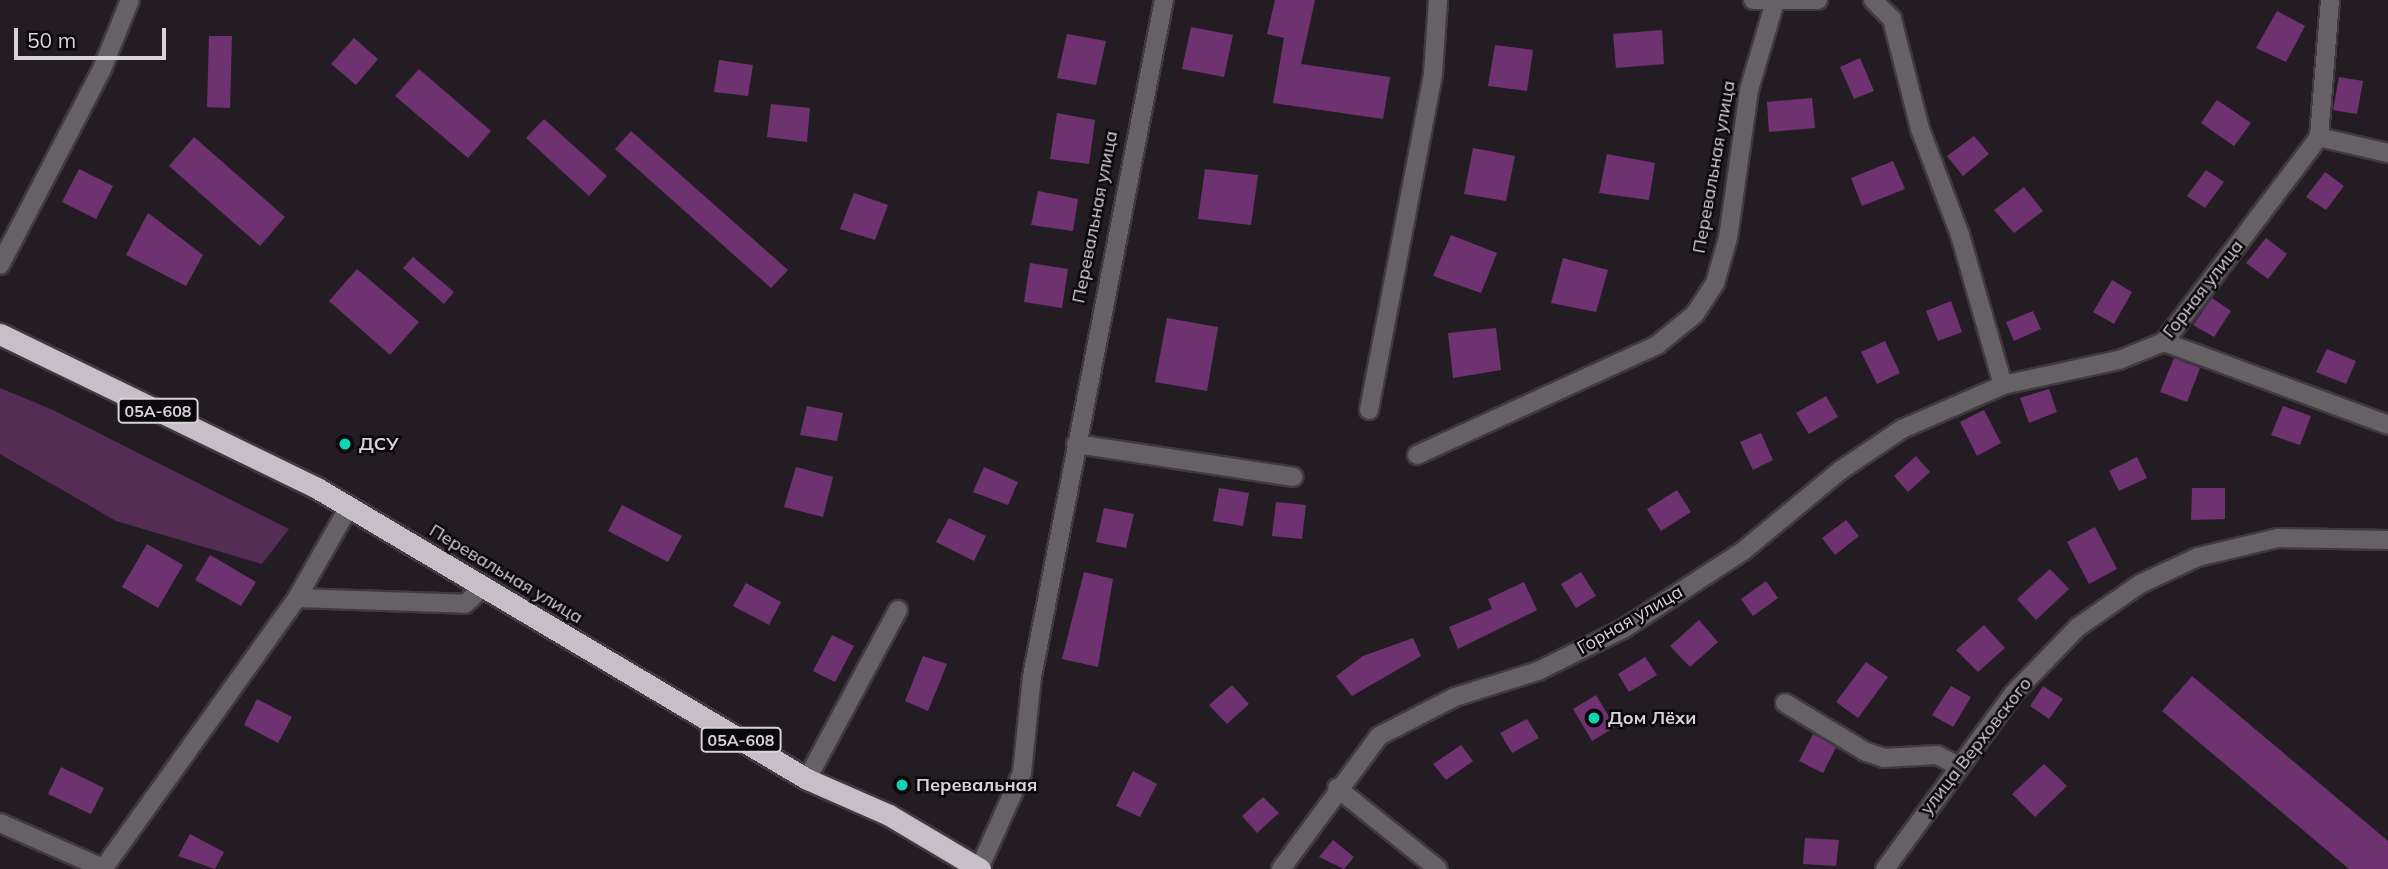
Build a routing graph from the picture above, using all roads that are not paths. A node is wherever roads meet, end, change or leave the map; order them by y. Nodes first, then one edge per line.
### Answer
1 (130, 0) edge
2 (1164, 0) edge
3 (1438, 0) edge
4 (1753, 0) edge
5 (1818, 0) edge
6 (1873, 0) edge
7 (2330, 0) edge
8 (1774, 5) junction
9 (2319, 137) junction
10 (2388, 153) edge
11 (0, 265) edge
12 (0, 334) edge
13 (2164, 342) junction
14 (2003, 385) junction
15 (1369, 410) dead end
16 (2388, 425) edge
17 (1076, 444) junction
18 (1417, 455) dead end
19 (1294, 477) dead end
20 (349, 507) junction
21 (2388, 540) edge
22 (483, 587) junction
23 (297, 598) junction
24 (898, 610) dead end
25 (1785, 703) dead end
26 (1957, 765) junction
27 (807, 779) junction
28 (1337, 788) junction
29 (0, 823) edge
30 (104, 869) edge
31 (979, 869) edge
32 (1281, 869) edge
33 (1438, 869) edge
34 (1885, 869) edge

1 - 11 street
2 - 17 street, Перевальная улица
3 - 15 street
4 - 8 street
5 - 8 street
6 - 14 street
7 - 9 street
8 - 18 street, Перевальная улица
9 - 10 street
9 - 13 street, Горная улица
12 - 20 highway, Перевальная улица / 05А-608
13 - 14 street, Горная улица
13 - 16 street
14 - 28 street, Горная улица
17 - 19 street
17 - 31 street, Перевальная улица
20 - 22 highway, Перевальная улица / 05А-608
20 - 23 street
21 - 26 street, улица Верховского
22 - 23 street
22 - 27 highway, Перевальная улица / 05А-608
23 - 30 street
24 - 27 street
25 - 26 street
26 - 34 street, улица Верховского
27 - 31 highway, Перевальная улица / 05А-608
28 - 32 street, Горная улица
28 - 33 street
29 - 30 street

